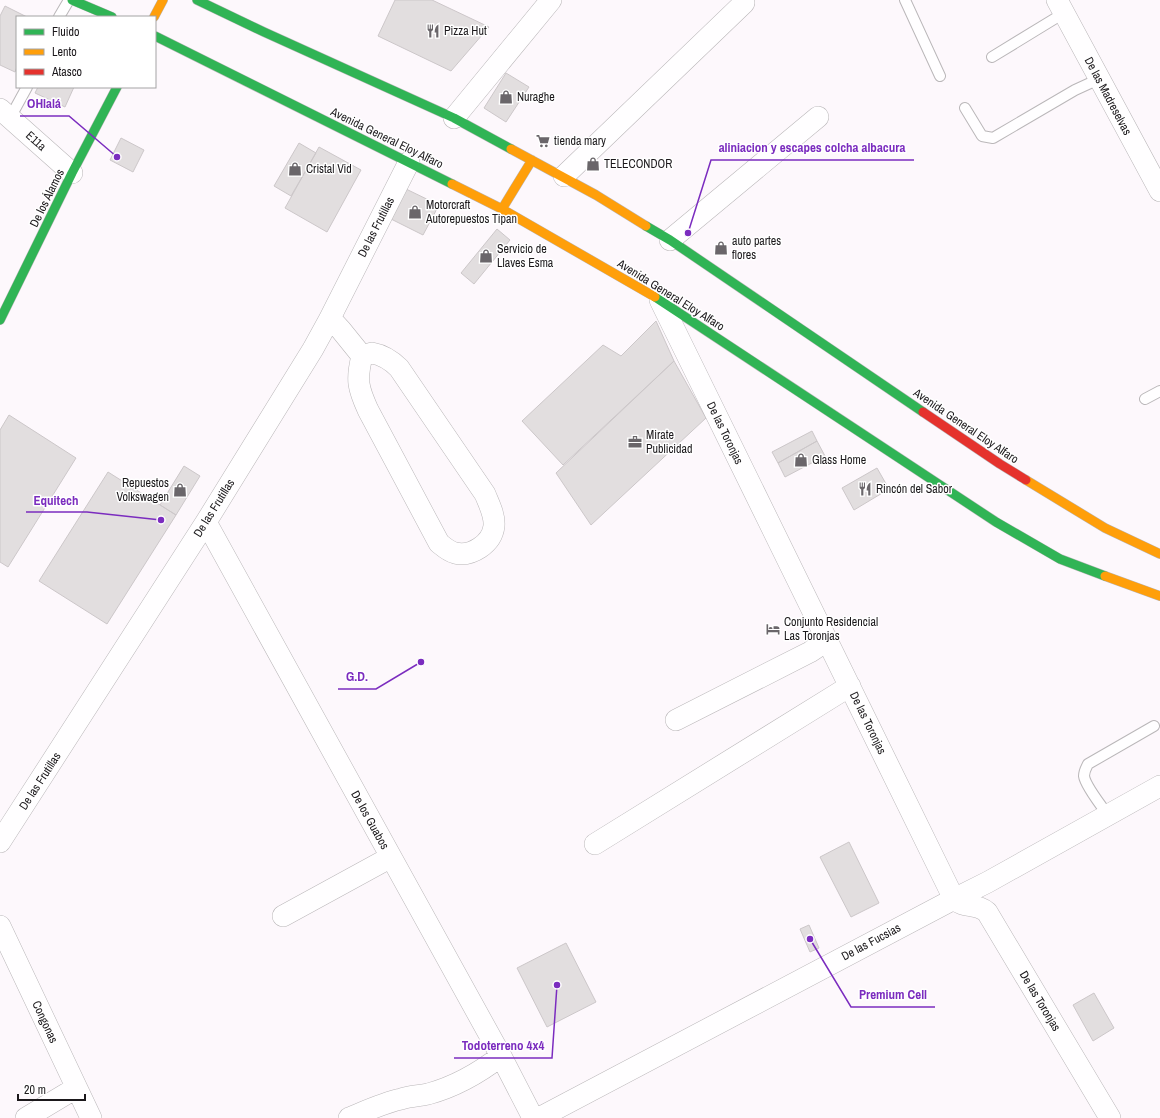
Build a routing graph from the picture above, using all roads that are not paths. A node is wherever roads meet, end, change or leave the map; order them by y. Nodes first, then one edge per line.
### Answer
1 (70, 0) edge
2 (164, 0) edge
3 (197, 0) edge
4 (552, 0) edge
5 (905, 0) edge
6 (744, 3) dead end
7 (1060, 6) edge
8 (60, 16) edge
9 (110, 16) edge
10 (155, 16) edge
11 (156, 36) edge
12 (992, 57) dead end
13 (940, 76) dead end
14 (1099, 79) junction
15 (26, 88) edge
16 (116, 88) edge
17 (965, 108) dead end
18 (5, 114) edge
19 (454, 118) junction
20 (818, 118) dead end
21 (532, 160) junction
22 (409, 162) junction
23 (72, 173) junction
24 (564, 176) junction
25 (1160, 191) edge
26 (502, 209) junction
27 (670, 240) junction
28 (660, 300) junction
29 (330, 318) junction
30 (0, 320) edge
31 (362, 356) junction
32 (1160, 391) edge
33 (1145, 399) dead end
34 (206, 522) junction
35 (1160, 554) edge
36 (1160, 596) edge
37 (828, 640) junction
38 (850, 686) junction
39 (676, 720) dead end
40 (1154, 726) dead end
41 (1160, 786) edge
42 (1108, 815) junction
43 (0, 842) edge
44 (595, 844) dead end
45 (390, 857) junction
46 (954, 899) junction
47 (283, 916) dead end
48 (0, 926) edge
49 (501, 1056) junction
50 (76, 1088) junction
51 (26, 1118) edge
52 (91, 1118) edge
53 (349, 1118) edge
54 (533, 1118) edge
55 (538, 1118) edge
56 (1110, 1118) edge

1 - 8 lane
1 - 9 main road
2 - 10 main road
3 - 19 main road, Avenida General Eloy Alfaro
4 - 19 street
5 - 13 lane
6 - 24 street
7 - 12 lane
7 - 14 street, De las Madreselvas
11 - 22 main road, Avenida General Eloy Alfaro
14 - 17 lane
14 - 25 street, De las Madreselvas
15 - 18 lane
16 - 23 main road, De los Álamos
18 - 23 street, E11a
19 - 21 main road, Avenida General Eloy Alfaro
20 - 27 street
21 - 24 main road, Avenida General Eloy Alfaro
21 - 26 main road
22 - 26 main road, Avenida General Eloy Alfaro
22 - 29 street, De las Frutillas
23 - 30 main road, De los Álamos
24 - 27 main road, Avenida General Eloy Alfaro
26 - 28 main road, Avenida General Eloy Alfaro
27 - 35 main road, Avenida General Eloy Alfaro
28 - 36 main road, Avenida General Eloy Alfaro
28 - 37 street, De las Toronjas
29 - 31 street
29 - 34 street, De las Frutillas
31 - 31 street
32 - 33 lane
34 - 43 street, De las Frutillas
34 - 45 street, De los Guabos
37 - 38 street, De las Toronjas
37 - 39 street
38 - 44 street
38 - 46 street, De las Toronjas
40 - 42 lane
41 - 42 street, De las Fucsias
42 - 46 street, De las Fucsias
45 - 47 street
45 - 49 street, De los Guabos
46 - 55 street, De las Fucsias
46 - 56 street, De las Toronjas
48 - 50 street, Congonas
49 - 53 street
49 - 54 street, De los Guabos
50 - 51 street
50 - 52 street, Congonas

